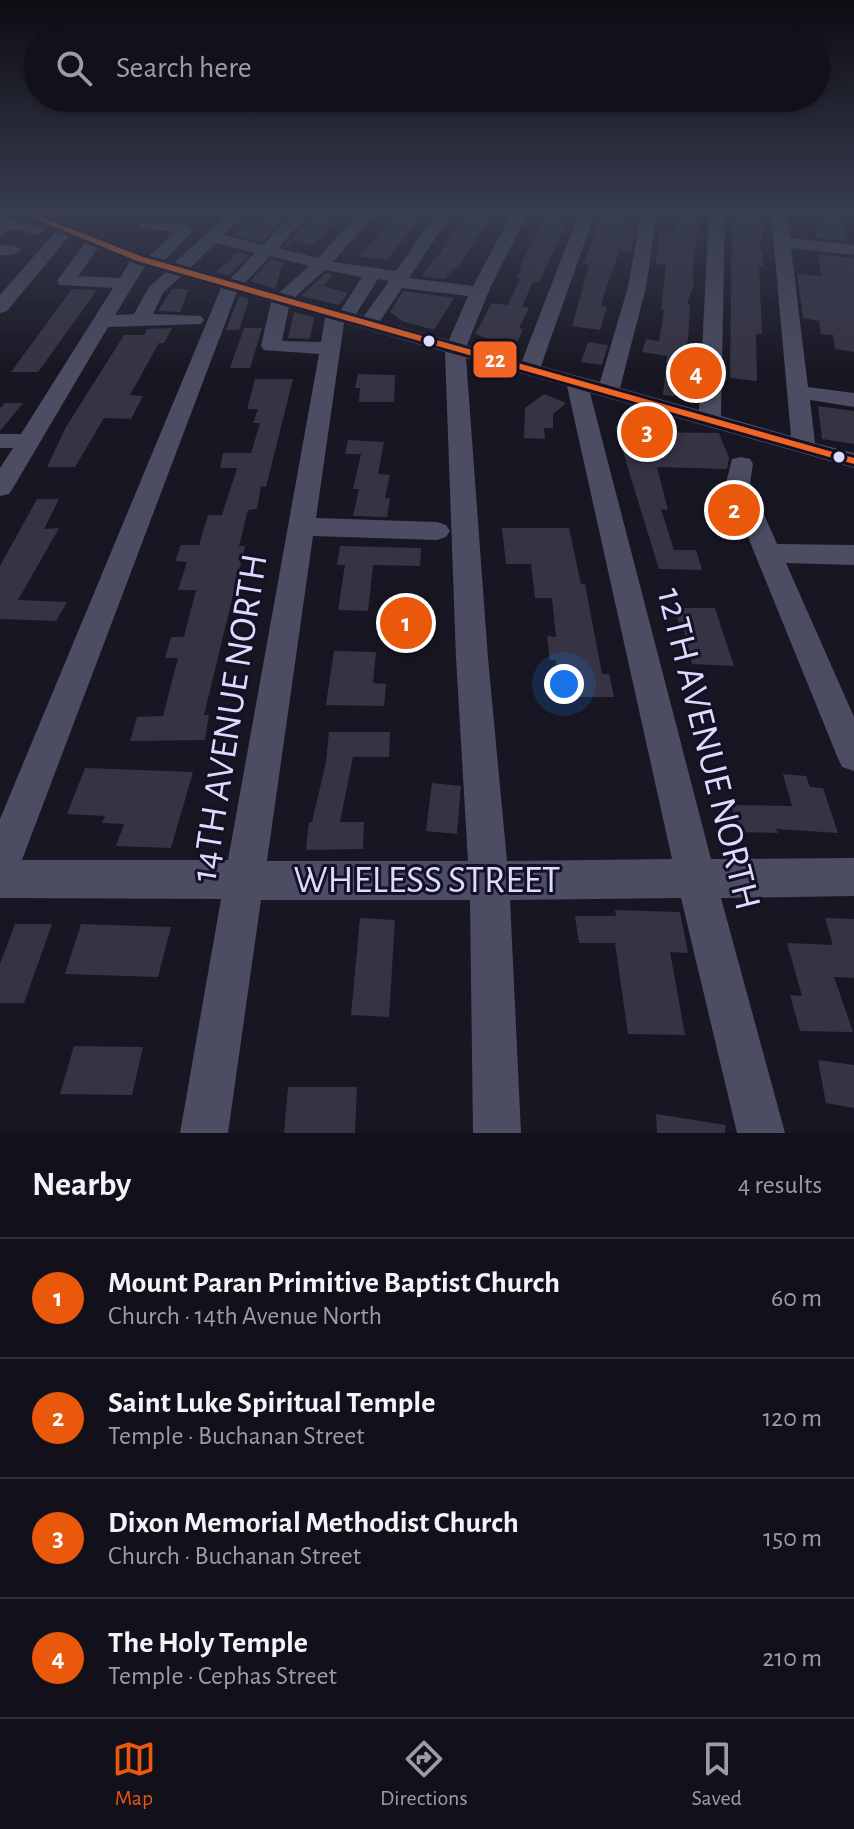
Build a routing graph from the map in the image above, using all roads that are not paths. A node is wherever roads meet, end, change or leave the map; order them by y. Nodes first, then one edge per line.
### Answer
1 (33, 266) edge
2 (77, 266) edge
3 (141, 266) edge
4 (163, 266) edge
5 (182, 266) edge
6 (253, 266) edge
7 (320, 266) edge
8 (331, 266) edge
9 (408, 266) edge
10 (493, 266) edge
11 (567, 266) edge
12 (639, 266) edge
13 (715, 266) edge
14 (785, 266) edge
15 (178, 270) junction
16 (350, 270) junction
17 (373, 274) junction
18 (399, 280) junction
19 (125, 283) junction
20 (233, 287) junction
21 (479, 292) junction
22 (281, 300) junction
23 (340, 304) junction
24 (0, 307) edge
25 (141, 320) junction
26 (194, 320) dead end
27 (102, 321) junction
28 (368, 325) junction
29 (330, 349) junction
30 (455, 349) junction
31 (529, 370) junction
32 (593, 389) junction
33 (798, 392) junction
34 (854, 400) edge
35 (710, 421) junction
36 (0, 441) edge
37 (29, 441) junction
38 (804, 447) junction
39 (854, 461) edge
40 (741, 464) dead end
41 (0, 488) edge
42 (303, 527) junction
43 (437, 531) dead end
44 (768, 553) junction
45 (854, 555) edge
46 (854, 756) edge
47 (0, 866) edge
48 (854, 877) edge
49 (696, 878) junction
50 (0, 879) edge
51 (489, 881) junction
52 (246, 882) junction
53 (204, 1133) edge
54 (497, 1133) edge
55 (761, 1133) edge

1 - 24 street
2 - 19 street
3 - 19 street
4 - 15 street
5 - 15 street
6 - 20 street
7 - 22 street
8 - 16 street
9 - 18 street
10 - 21 street
11 - 31 street
12 - 32 street
13 - 35 street
14 - 33 street
15 - 20 street
15 - 25 street
16 - 17 street
16 - 23 street
17 - 18 street
17 - 23 street
18 - 21 street
18 - 28 street
19 - 27 street
20 - 22 street
20 - 47 street
21 - 30 street
22 - 23 street
22 - 29 street
23 - 28 street
23 - 29 street, 14TH AVENUE NORTH
25 - 26 street
25 - 27 street
27 - 37 street
28 - 30 street
29 - 42 street, 14TH AVENUE NORTH
30 - 31 street
30 - 51 street
31 - 32 street
32 - 35 street
32 - 49 street, 12TH AVENUE NORTH
33 - 34 street
33 - 38 street
35 - 38 street
36 - 37 street
37 - 41 street
38 - 39 street
40 - 44 street
42 - 43 street
42 - 52 street, 14TH AVENUE NORTH
44 - 45 street
44 - 46 street
48 - 49 street, WHELESS STREET
49 - 51 street, WHELESS STREET
49 - 55 street, 12TH AVENUE NORTH
50 - 52 street, WHELESS STREET
51 - 52 street, WHELESS STREET
51 - 54 street
52 - 53 street, 14TH AVENUE NORTH

